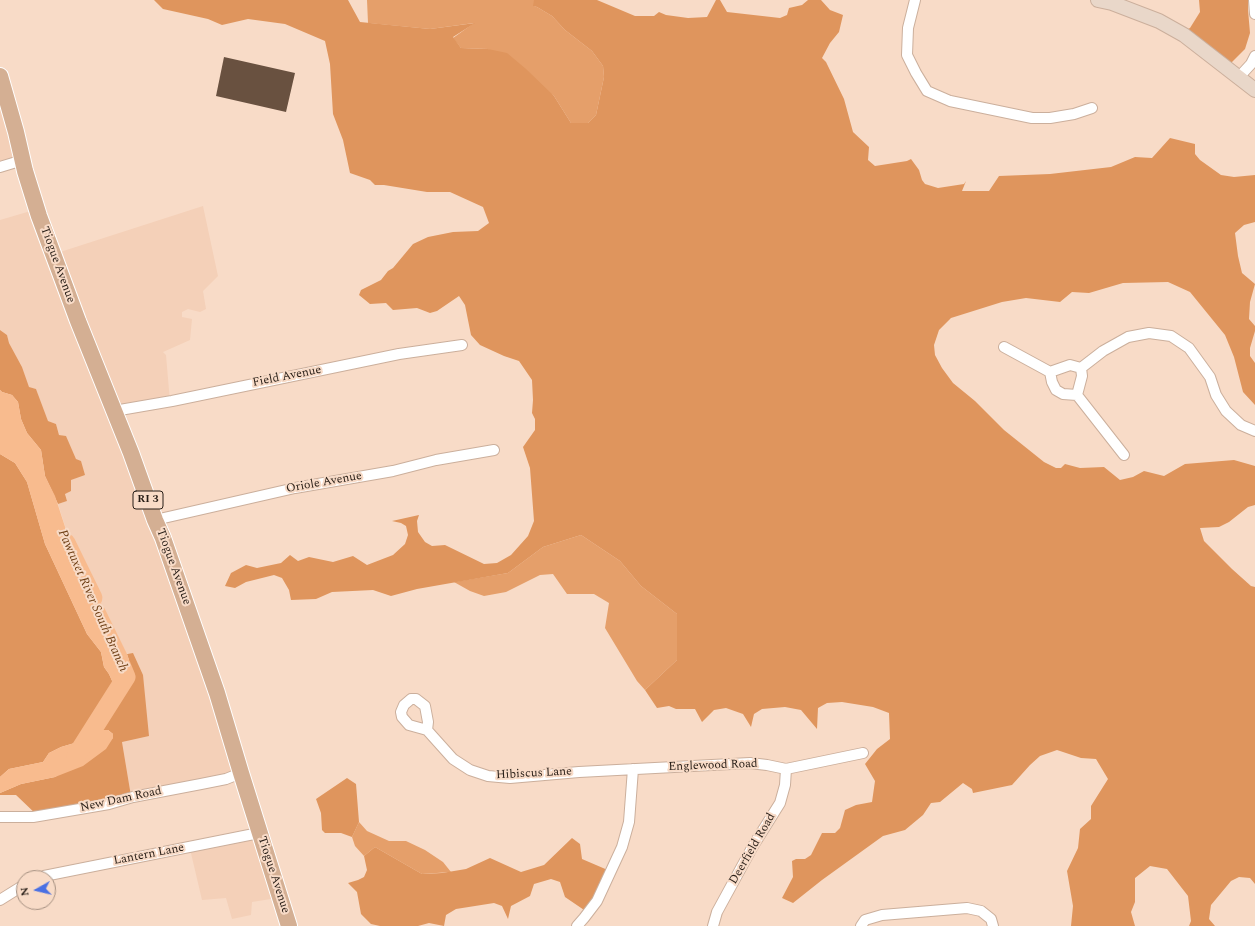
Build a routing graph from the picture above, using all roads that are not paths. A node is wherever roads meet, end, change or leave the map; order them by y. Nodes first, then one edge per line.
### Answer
1 (915, 0) edge
2 (1098, 0) edge
3 (1254, 0) edge
4 (1255, 14) edge
5 (1255, 56) edge
6 (0, 76) edge
7 (1239, 77) junction
8 (1255, 90) edge
9 (1092, 108) dead end
10 (23, 160) junction
11 (0, 168) edge
12 (462, 345) dead end
13 (1004, 347) dead end
14 (1082, 368) junction
15 (1050, 372) junction
16 (1077, 395) junction
17 (114, 411) junction
18 (1255, 431) edge
19 (494, 450) dead end
20 (1124, 454) dead end
21 (155, 520) junction
22 (427, 730) dead end
23 (863, 753) dead end
24 (633, 769) junction
25 (786, 769) junction
26 (241, 773) junction
27 (0, 818) edge
28 (259, 833) junction
29 (56, 874) edge
30 (16, 890) edge
31 (0, 900) edge
32 (289, 926) edge
33 (576, 926) edge
34 (713, 926) edge
35 (861, 926) edge
36 (993, 926) edge

1 - 9 street
2 - 7 main road
3 - 4 street
5 - 7 street
6 - 10 main road, Tiogue Avenue / RI 3
7 - 8 main road
10 - 11 street
10 - 17 main road, Tiogue Avenue / RI 3
12 - 17 street, Field Avenue
13 - 15 street
14 - 15 street
14 - 16 street
14 - 18 street
15 - 16 street
16 - 20 street
17 - 21 main road, Tiogue Avenue / RI 3
19 - 21 street, Oriole Avenue
21 - 26 main road, Tiogue Avenue / RI 3
22 - 24 street, Hibiscus Lane
23 - 25 street, Englewood Road
24 - 25 street, Englewood Road
24 - 33 street
25 - 34 street, Deerfield Road
26 - 27 street, New Dam Road
26 - 28 main road, Tiogue Avenue / RI 3
28 - 29 street, Lantern Lane
28 - 32 main road, Tiogue Avenue / RI 3
30 - 31 street
35 - 36 street

